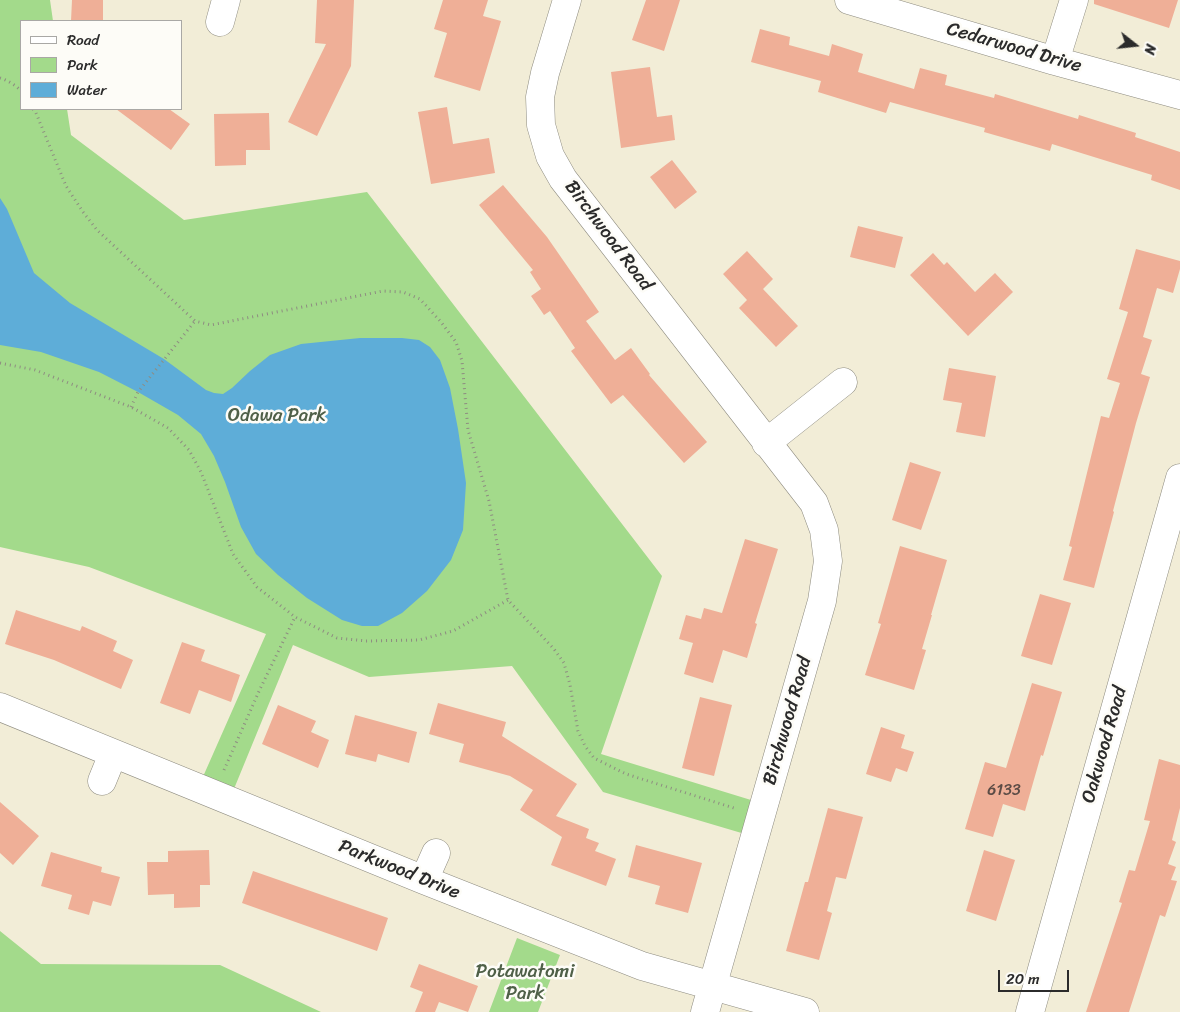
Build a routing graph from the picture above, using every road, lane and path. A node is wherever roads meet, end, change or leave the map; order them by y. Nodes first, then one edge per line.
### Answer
1 (567, 0) edge
2 (849, 0) edge
3 (1074, 0) edge
4 (1055, 60) junction
5 (0, 78) edge
6 (20, 90) edge
7 (1180, 94) edge
8 (34, 110) edge
9 (195, 321) junction
10 (0, 363) edge
11 (843, 382) dead end
12 (131, 407) junction
13 (766, 443) junction
14 (1180, 478) edge
15 (508, 600) junction
16 (295, 616) junction
17 (0, 707) edge
18 (113, 754) junction
19 (102, 781) dead end
20 (213, 794) junction
21 (761, 816) junction
22 (436, 853) dead end
23 (424, 880) junction
24 (713, 986) junction
25 (705, 1012) edge
26 (805, 1012) edge
27 (1030, 1012) edge

1 - 13 street, Birchwood Road
2 - 4 street, Cedarwood Drive
3 - 4 street
4 - 7 street, Cedarwood Drive
5 - 6 path
8 - 9 path
9 - 12 path
9 - 15 path
10 - 12 path
11 - 13 street
12 - 16 path
13 - 21 street, Birchwood Road
14 - 27 street, Oakwood Road
15 - 16 path
15 - 21 path
16 - 20 path
17 - 18 street, Parkwood Drive
18 - 19 street
18 - 20 street, Parkwood Drive
20 - 23 street, Parkwood Drive
21 - 24 street, Birchwood Road
22 - 23 street
23 - 24 street, Parkwood Drive
24 - 25 street, Birchwood Road
24 - 26 street, Parkwood Drive

